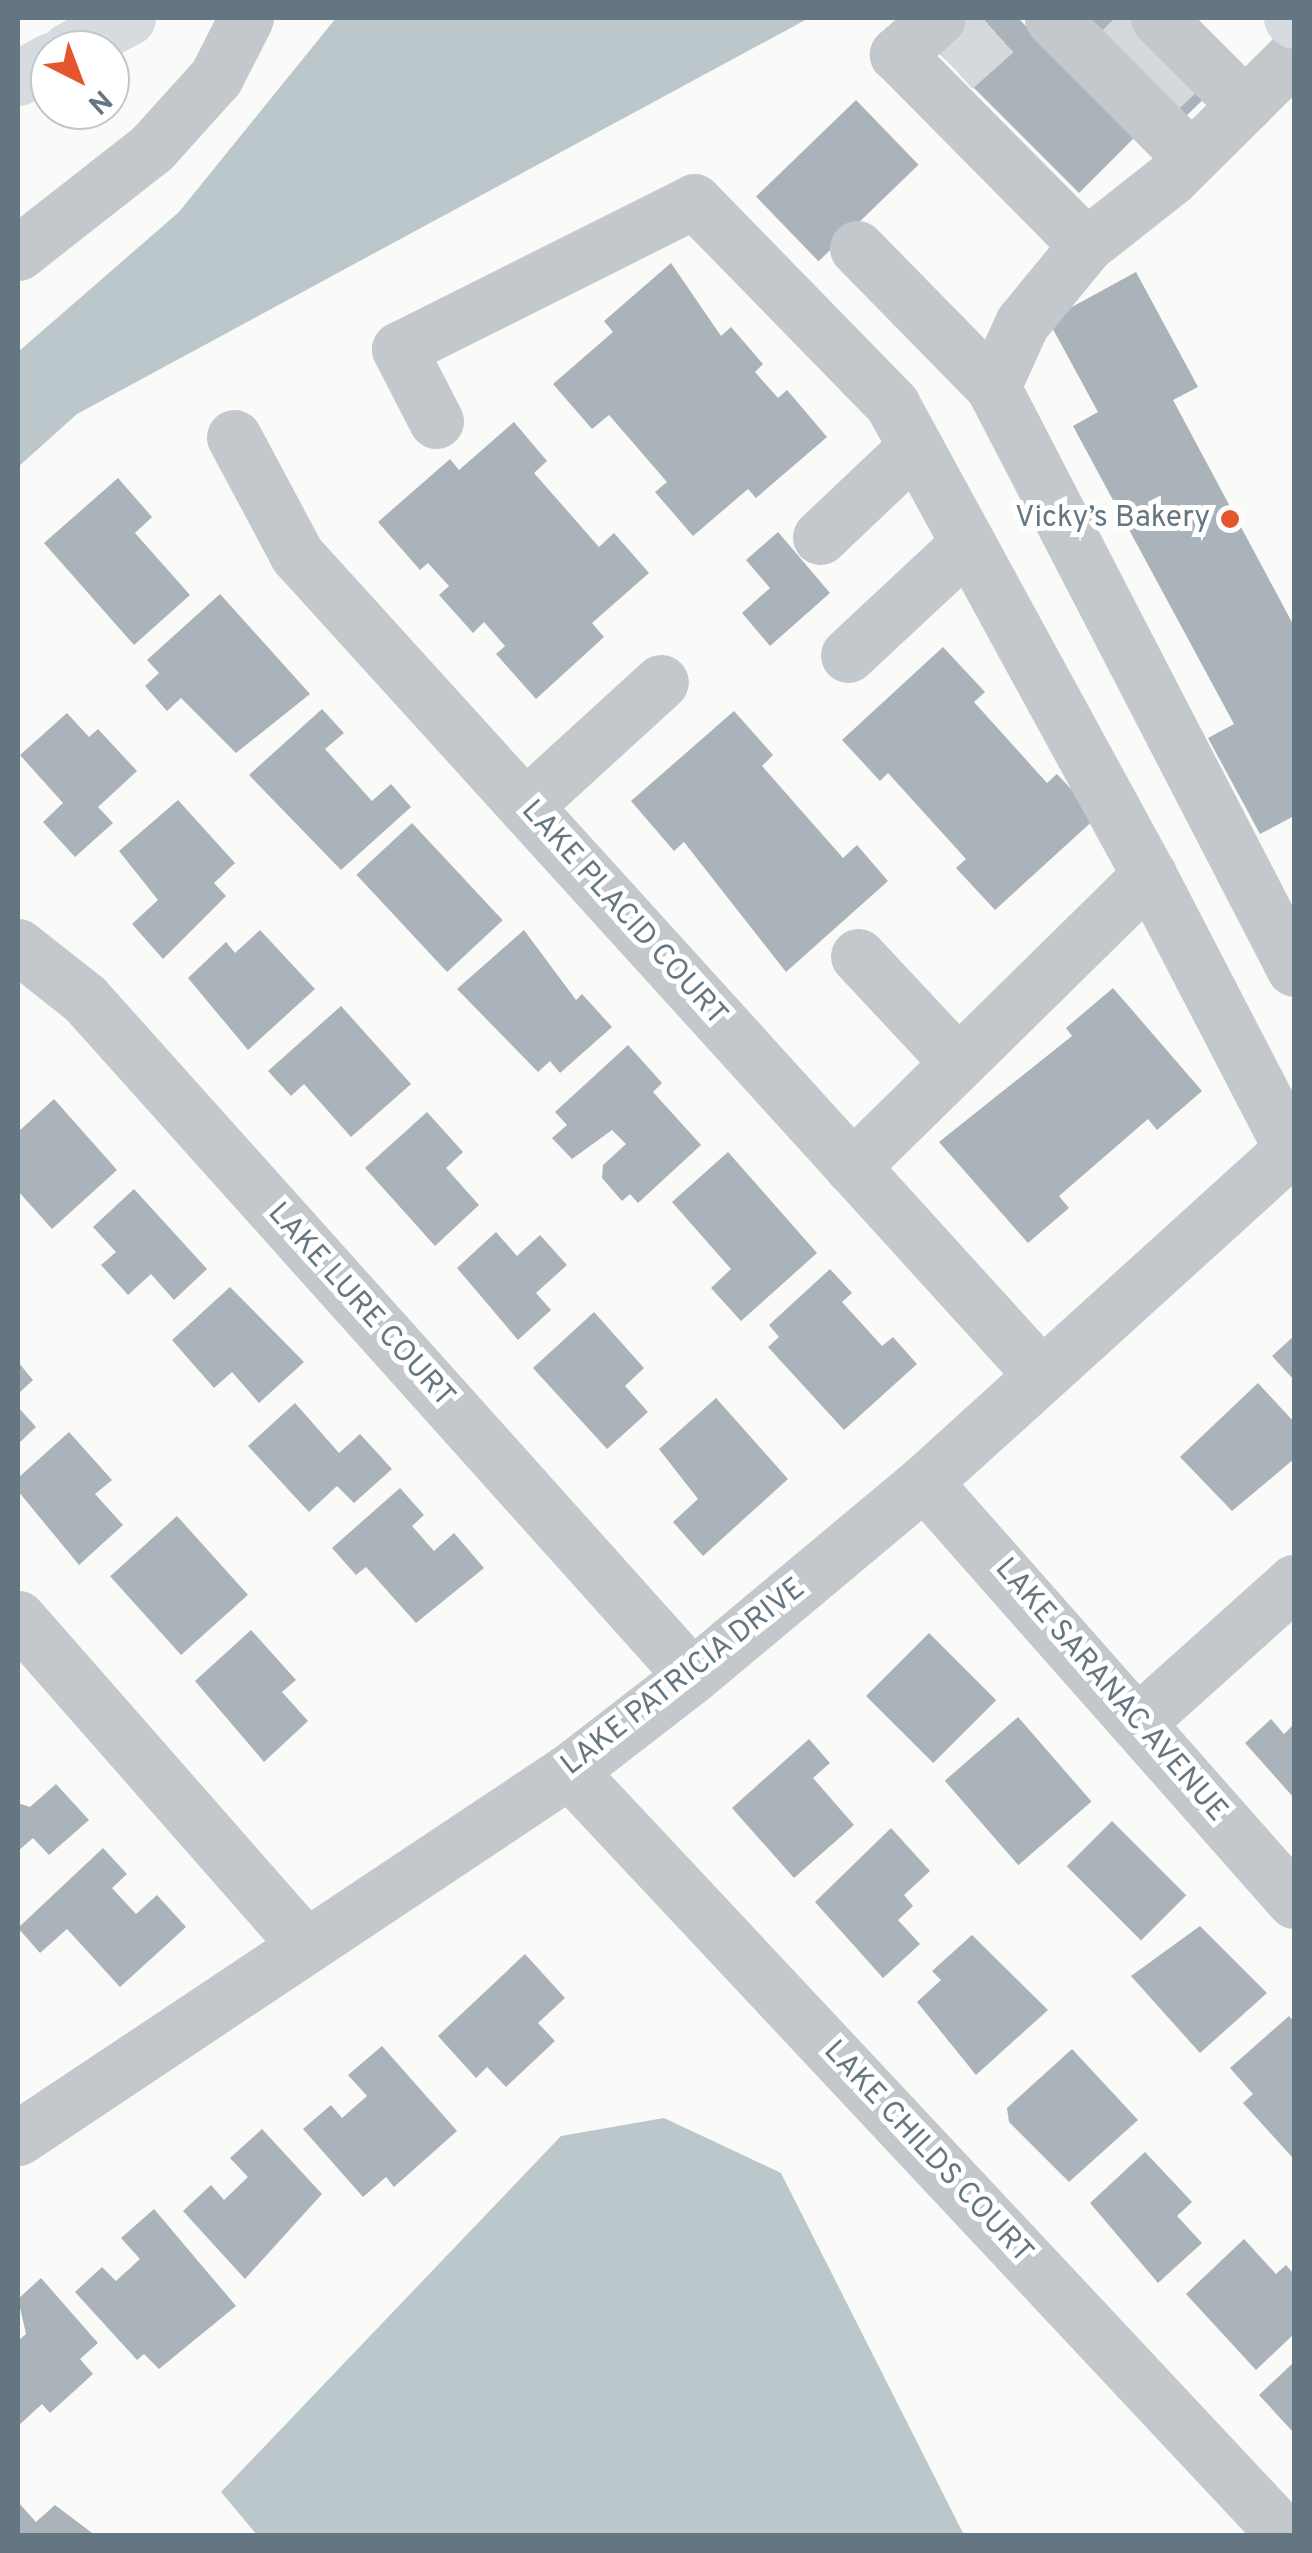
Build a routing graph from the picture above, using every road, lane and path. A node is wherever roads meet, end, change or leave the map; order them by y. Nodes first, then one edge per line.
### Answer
1 (128, 18) edge
2 (246, 18) edge
3 (106, 30) edge
4 (1130, 47) edge
5 (1294, 56) edge
6 (941, 58) edge
7 (1245, 104) junction
8 (1190, 157) junction
9 (1086, 245) junction
10 (858, 248) dead end
11 (18, 253) edge
12 (993, 387) junction
13 (436, 421) dead end
14 (234, 437) dead end
15 (915, 448) junction
16 (820, 536) dead end
17 (968, 544) junction
18 (848, 654) dead end
19 (662, 682) dead end
20 (525, 806) junction
21 (1148, 875) junction
22 (1279, 905) edge
23 (18, 946) edge
24 (858, 956) dead end
25 (1294, 969) edge
26 (958, 1063) junction
27 (1293, 1148) edge
28 (852, 1167) junction
29 (1038, 1371) junction
30 (924, 1482) junction
31 (1294, 1582) edge
32 (18, 1618) edge
33 (692, 1676) junction
34 (1138, 1722) junction
35 (569, 1771) junction
36 (1294, 1901) edge
37 (302, 1940) junction
38 (18, 2138) edge
39 (1286, 2536) edge

1 - 3 highway
2 - 11 street
4 - 7 street
4 - 8 street
5 - 7 street
6 - 9 street
7 - 8 street
8 - 9 street
9 - 12 street
10 - 12 street
12 - 22 street
13 - 15 street
14 - 20 street, LAKE PLACID COURT
15 - 16 street
15 - 17 street
17 - 18 street
17 - 21 street
19 - 20 street
20 - 28 street, LAKE PLACID COURT
21 - 26 street
21 - 27 street
22 - 25 street
23 - 33 street, LAKE LURE COURT
24 - 26 street
26 - 28 street
27 - 29 street, LAKE PATRICIA DRIVE
28 - 29 street, LAKE PLACID COURT
29 - 30 street, LAKE PATRICIA DRIVE
30 - 33 street, LAKE PATRICIA DRIVE
30 - 34 street, LAKE SARANAC AVENUE
31 - 34 street
32 - 37 street
33 - 35 street, LAKE PATRICIA DRIVE
34 - 36 street, LAKE SARANAC AVENUE
35 - 37 street, LAKE PATRICIA DRIVE
35 - 39 street, LAKE CHILDS COURT
37 - 38 street, LAKE PATRICIA DRIVE

